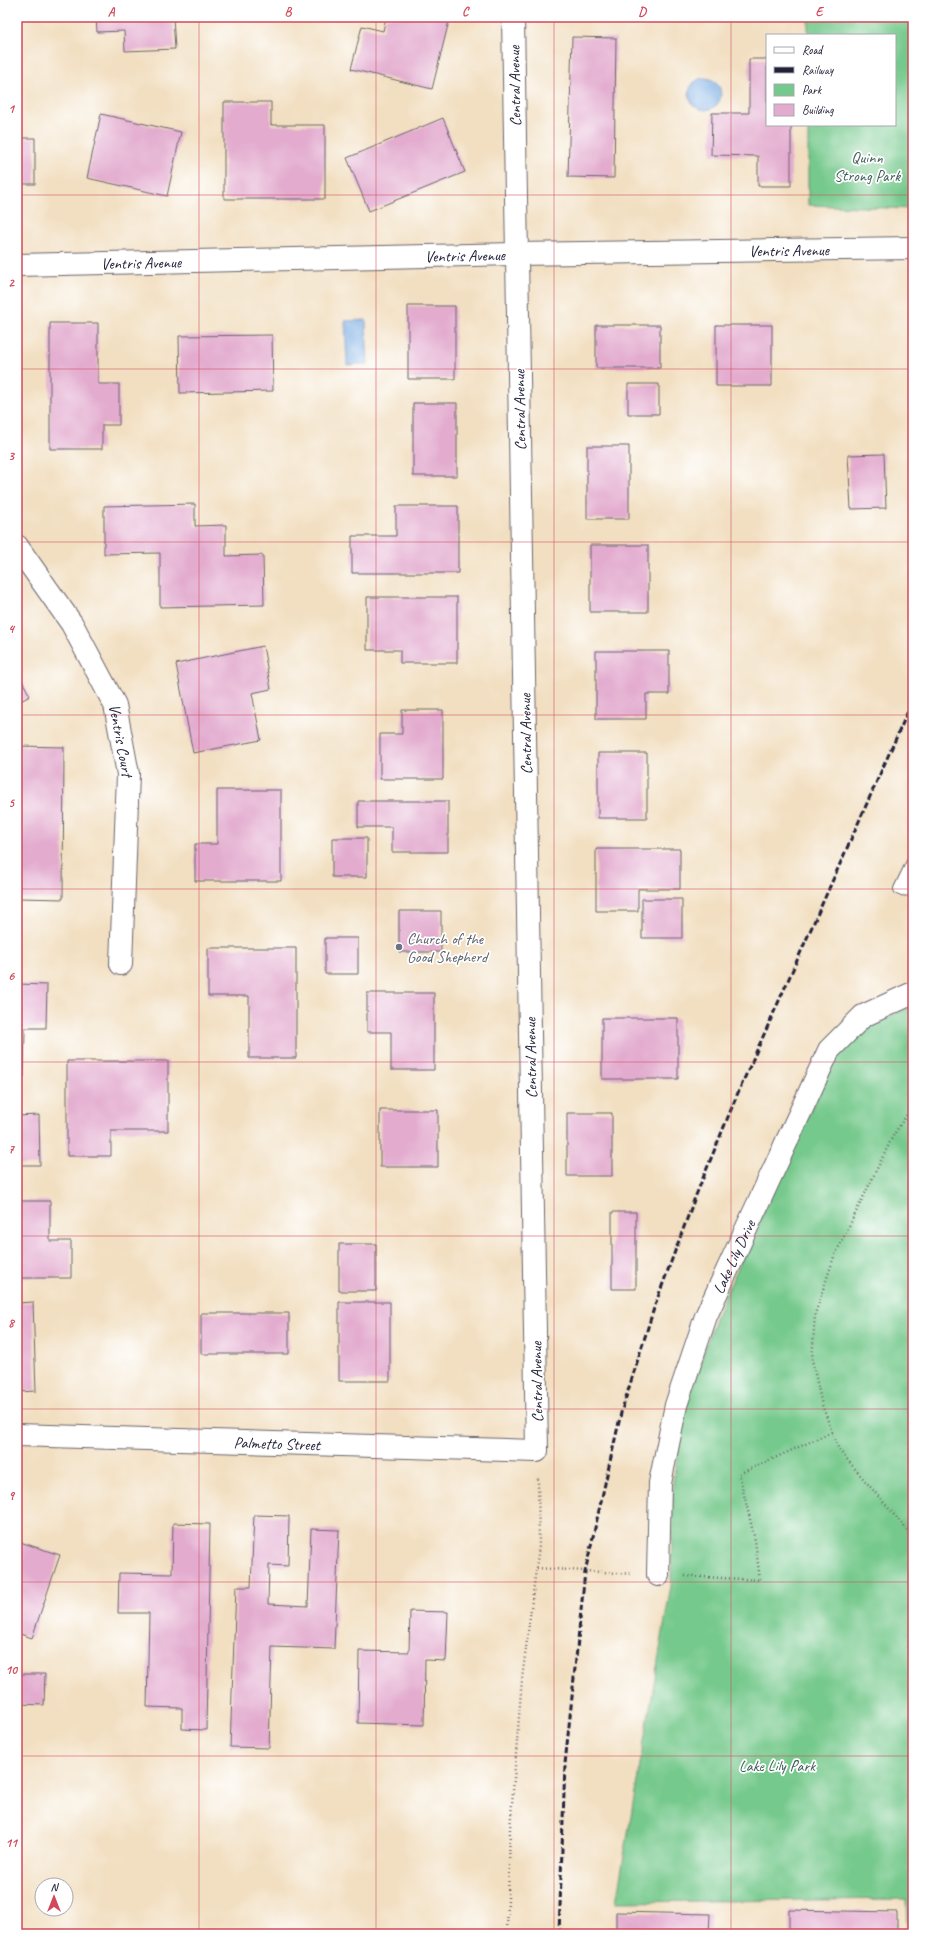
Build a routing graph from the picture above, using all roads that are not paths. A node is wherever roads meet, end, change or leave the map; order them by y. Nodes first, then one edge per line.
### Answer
1 (513, 17) edge
2 (913, 248) edge
3 (516, 254) junction
4 (17, 264) edge
5 (17, 546) edge
6 (913, 862) edge
7 (913, 890) edge
8 (121, 964) dead end
9 (913, 992) edge
10 (17, 1435) edge
11 (538, 1451) joint
12 (658, 1575) road end

1 - 3 street, Central Avenue
2 - 3 street, Ventris Avenue
3 - 4 street, Ventris Avenue
3 - 11 street, Central Avenue
5 - 8 street, Ventris Court
6 - 7 lane
9 - 12 street, Lake Lily Drive
10 - 11 street, Palmetto Street

